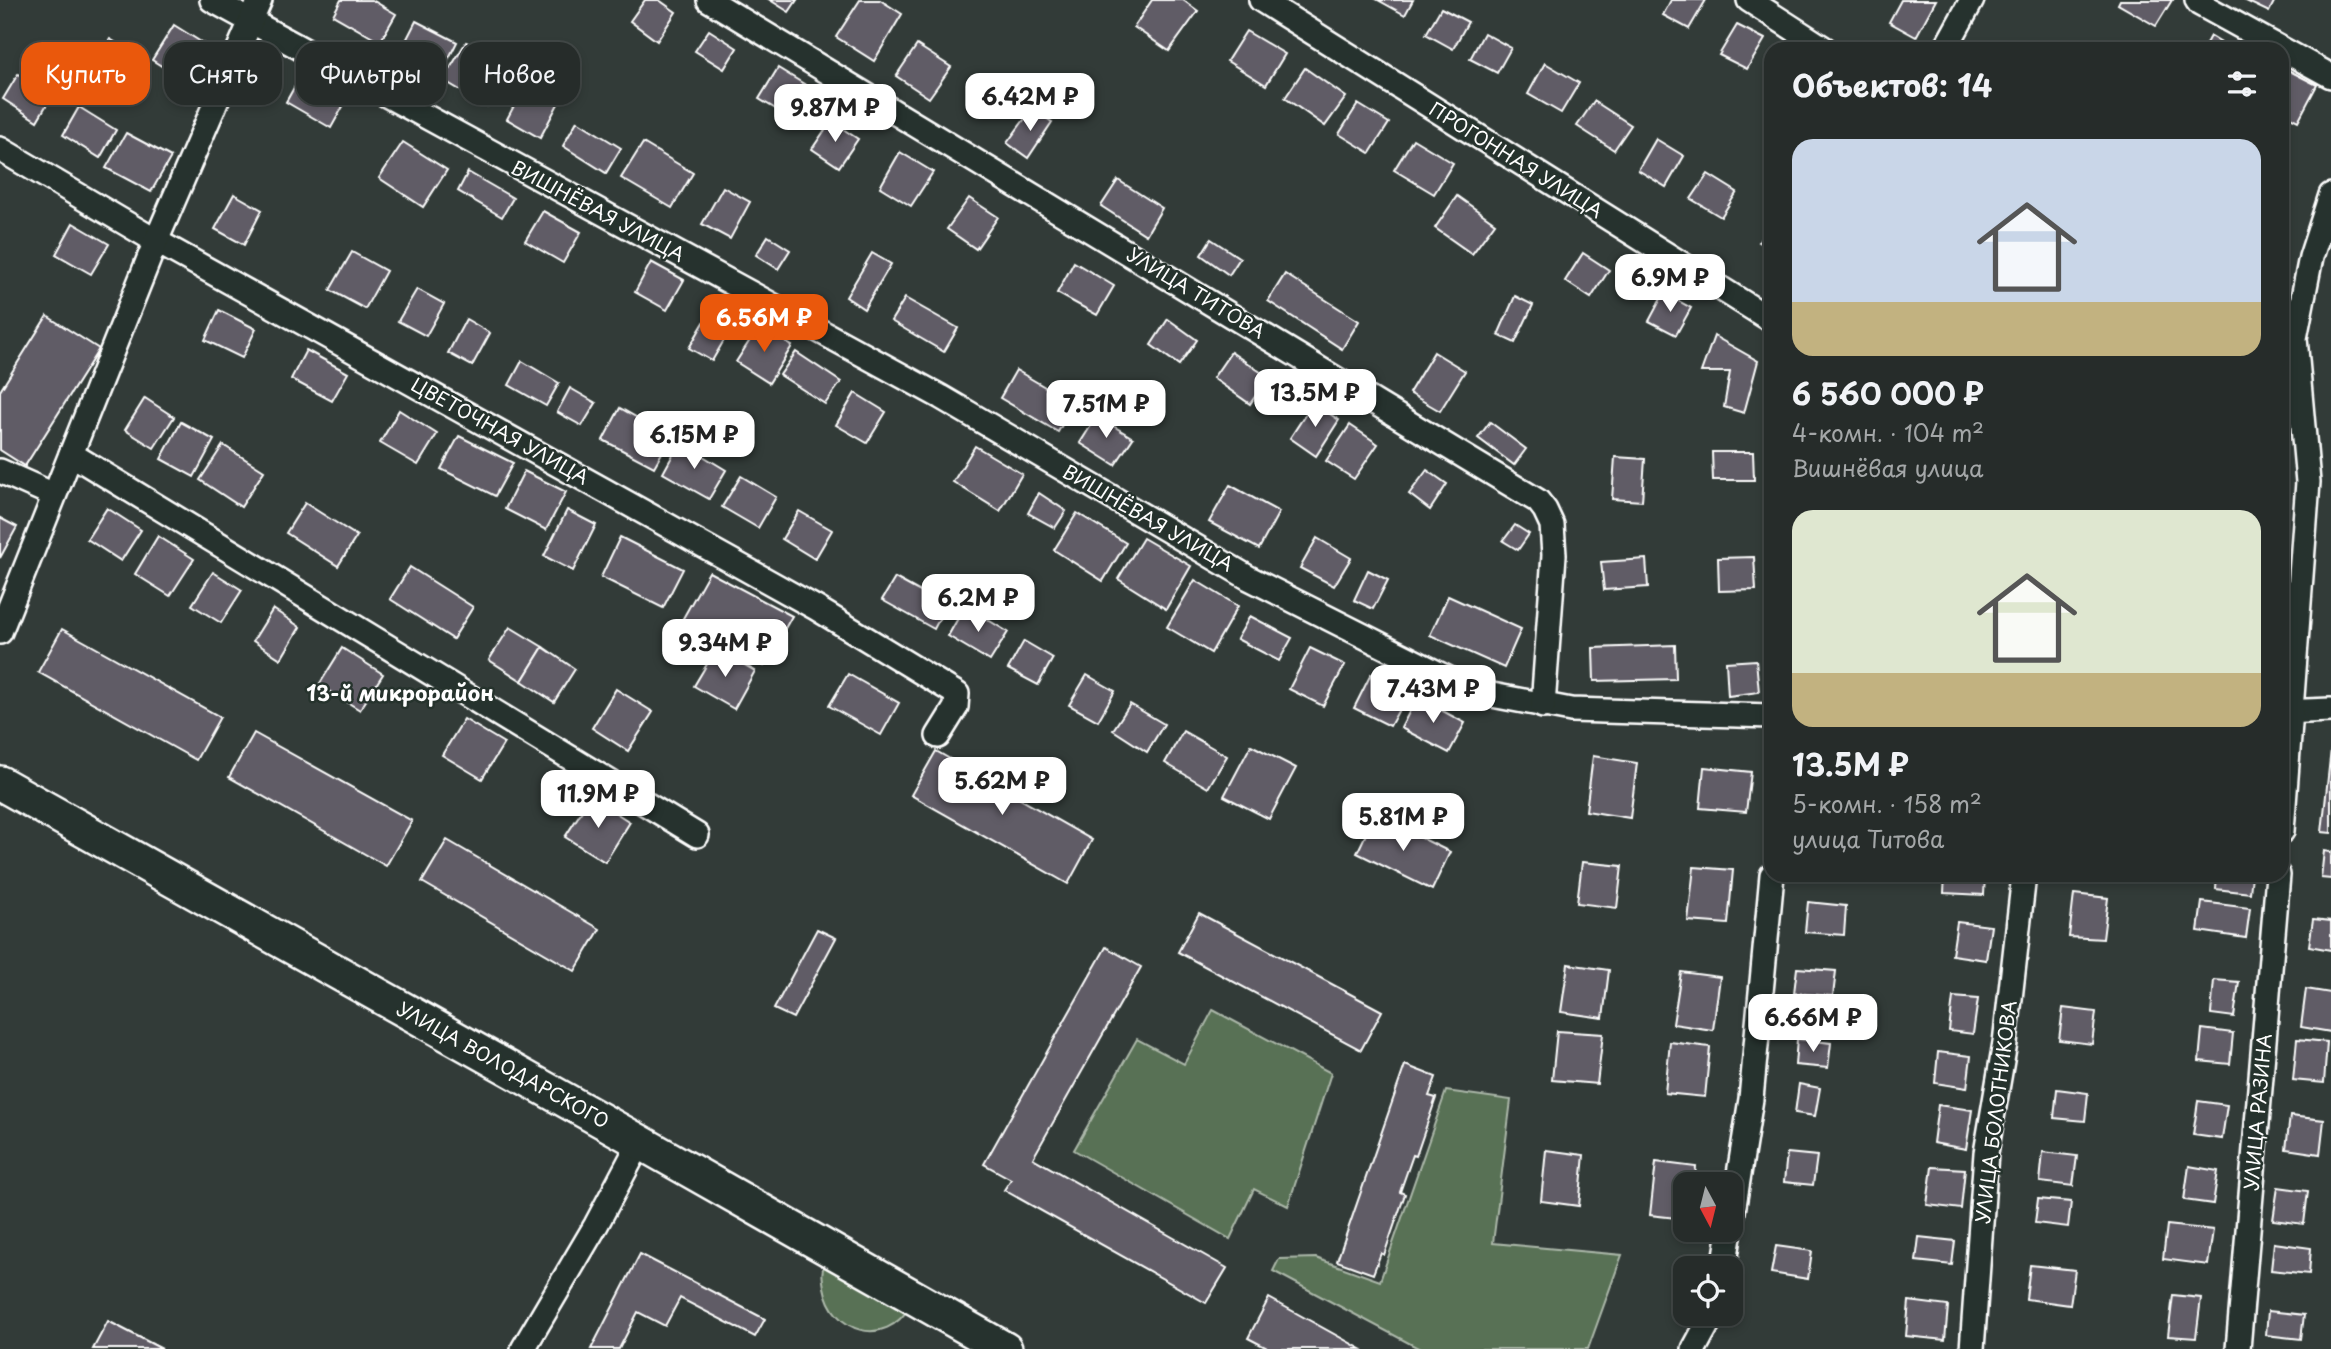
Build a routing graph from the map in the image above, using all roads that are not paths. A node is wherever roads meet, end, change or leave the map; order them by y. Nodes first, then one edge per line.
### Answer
1 (212, 0) edge
2 (260, 0) edge
3 (709, 0) edge
4 (1261, 0) edge
5 (1749, 0) edge
6 (1972, 0) edge
7 (2197, 0) edge
8 (251, 22) junction
9 (1814, 42) edge
10 (1949, 42) edge
11 (2269, 42) edge
12 (2289, 53) edge
13 (2331, 76) edge
14 (0, 149) edge
15 (2331, 195) edge
16 (156, 241) junction
17 (1764, 316) edge
18 (2289, 334) edge
19 (71, 454) junction
20 (0, 471) edge
21 (54, 495) junction
22 (0, 632) edge
23 (2289, 689) edge
24 (1544, 706) junction
25 (2331, 710) edge
26 (2289, 711) edge
27 (1764, 716) edge
28 (938, 736) dead end
29 (0, 783) edge
30 (697, 835) dead end
31 (1771, 882) edge
32 (2023, 882) edge
33 (2277, 882) edge
34 (640, 1142) junction
35 (1739, 1172) edge
36 (1706, 1326) edge
37 (523, 1349) edge
38 (1005, 1349) edge
39 (1694, 1349) edge
40 (1972, 1349) edge
41 (2238, 1349) edge

1 - 8 street, ВИШНЁВАЯ УЛИЦА
2 - 8 street
3 - 24 street, УЛИЦА ТИТОВА
4 - 17 street, ПРОГОННАЯ УЛИЦА
5 - 9 street
6 - 10 street
7 - 11 street
8 - 16 street
8 - 24 street, ВИШНЁВАЯ УЛИЦА
12 - 13 street
14 - 16 street, ЦВЕТОЧНАЯ УЛИЦА
15 - 18 street
16 - 19 street
16 - 28 street, ЦВЕТОЧНАЯ УЛИЦА
18 - 23 street
19 - 21 street
19 - 30 street
20 - 21 street
21 - 22 street
24 - 27 street, ВИШНЁВАЯ УЛИЦА
25 - 26 street
29 - 34 main road, УЛИЦА ВОЛОДАРСКОГО
31 - 35 street
32 - 40 street, УЛИЦА БОЛОТНИКОВА
33 - 41 street, УЛИЦА РАЗИНА
34 - 37 street
34 - 38 main road, УЛИЦА ВОЛОДАРСКОГО
36 - 39 street

